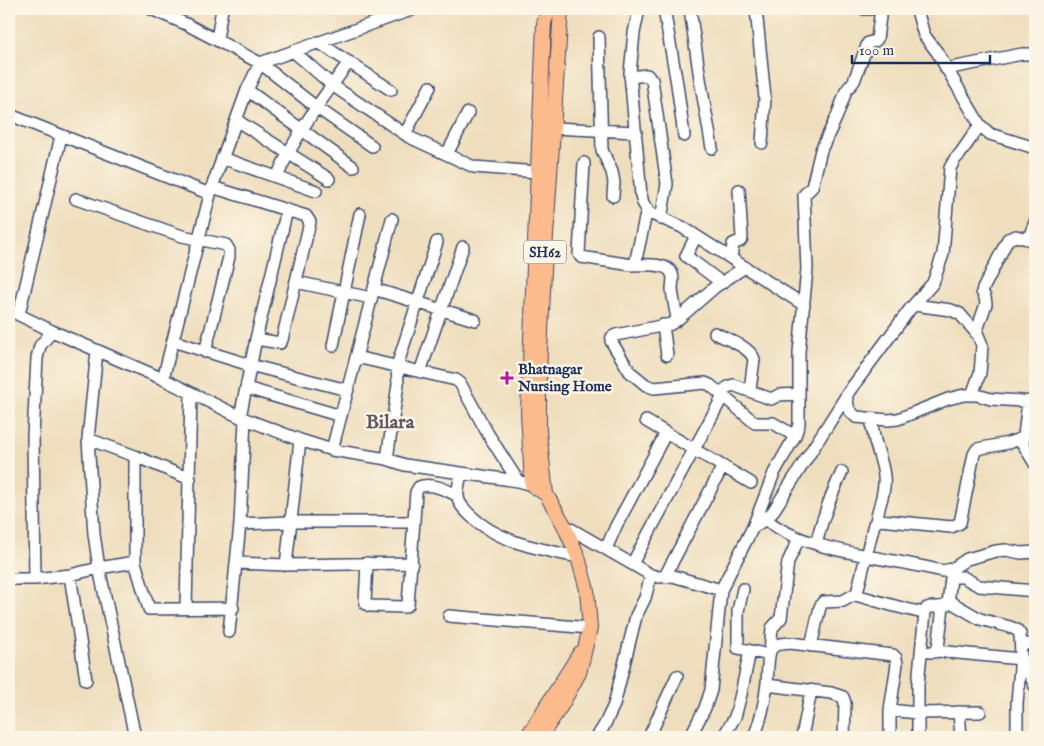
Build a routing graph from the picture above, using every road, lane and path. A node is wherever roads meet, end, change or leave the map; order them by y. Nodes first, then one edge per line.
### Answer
1 (151, 9) edge
2 (222, 9) edge
3 (414, 9) edge
4 (549, 9) edge
5 (561, 9) edge
6 (639, 9) edge
7 (664, 9) edge
8 (690, 9) edge
9 (756, 9) edge
10 (864, 9) edge
11 (872, 9) edge
12 (881, 9) edge
13 (919, 9) edge
14 (599, 37) dead end
15 (217, 39) junction
16 (318, 42) junction
17 (293, 51) junction
18 (1035, 54) edge
19 (349, 62) junction
20 (260, 63) junction
21 (946, 69) junction
22 (630, 76) junction
23 (332, 86) junction
24 (430, 87) dead end
25 (247, 90) junction
26 (391, 90) dead end
27 (316, 108) junction
28 (468, 113) dead end
29 (10, 115) edge
30 (236, 120) junction
31 (980, 125) junction
32 (553, 128) junction
33 (302, 130) junction
34 (602, 130) junction
35 (636, 132) junction
36 (404, 134) junction
37 (61, 136) junction
38 (684, 136) dead end
39 (762, 143) dead end
40 (372, 146) dead end
41 (712, 148) dead end
42 (1035, 148) edge
43 (287, 152) junction
44 (447, 154) junction
45 (222, 158) junction
46 (584, 163) dead end
47 (353, 167) dead end
48 (537, 172) junction
49 (277, 177) junction
50 (329, 179) dead end
51 (211, 190) junction
52 (739, 190) dead end
53 (316, 191) dead end
54 (612, 196) dead end
55 (76, 199) dead end
56 (647, 208) junction
57 (287, 210) junction
58 (360, 214) dead end
59 (392, 219) dead end
60 (662, 219) junction
61 (1035, 222) edge
62 (696, 236) junction
63 (199, 238) junction
64 (437, 242) dead end
65 (463, 247) dead end
66 (731, 258) junction
67 (632, 265) junction
68 (745, 267) junction
69 (296, 282) junction
70 (722, 283) junction
71 (344, 292) junction
72 (372, 294) junction
73 (417, 303) junction
74 (804, 305) junction
75 (914, 305) junction
76 (440, 310) junction
77 (14, 312) edge
78 (475, 320) dead end
79 (677, 320) junction
80 (664, 325) junction
81 (52, 332) junction
82 (715, 333) dead end
83 (976, 333) junction
84 (256, 339) junction
85 (172, 341) junction
86 (332, 346) dead end
87 (97, 351) junction
88 (205, 352) junction
89 (667, 355) dead end
90 (356, 357) junction
91 (250, 365) junction
92 (397, 366) junction
93 (420, 372) junction
94 (163, 379) junction
95 (246, 388) junction
96 (348, 390) junction
97 (750, 390) junction
98 (191, 394) junction
99 (799, 394) junction
100 (722, 395) junction
101 (846, 395) junction
102 (972, 395) junction
103 (1032, 402) edge
104 (341, 416) junction
105 (242, 418) junction
106 (872, 419) junction
107 (646, 421) dead end
108 (666, 433) junction
109 (795, 436) junction
110 (1023, 438) junction
111 (88, 439) junction
112 (300, 440) junction
113 (332, 450) junction
114 (694, 450) junction
115 (135, 456) junction
116 (387, 460) junction
117 (1035, 464) edge
118 (722, 466) junction
119 (842, 472) dead end
120 (461, 473) junction
121 (190, 479) junction
122 (525, 483) junction
123 (751, 483) dead end
124 (546, 494) junction
125 (458, 496) junction
126 (766, 519) junction
127 (290, 522) junction
128 (414, 522) junction
129 (876, 522) junction
130 (240, 524) junction
131 (564, 525) junction
132 (753, 527) junction
133 (799, 538) junction
134 (816, 544) junction
135 (606, 549) junction
136 (1035, 552) edge
137 (867, 555) junction
138 (578, 557) junction
139 (135, 562) junction
140 (236, 563) junction
141 (368, 563) junction
142 (412, 563) junction
143 (632, 564) junction
144 (286, 565) junction
145 (99, 568) junction
146 (952, 573) junction
147 (70, 575) junction
148 (651, 575) junction
149 (665, 576) junction
150 (9, 579) edge
151 (35, 579) junction
152 (742, 589) dead end
153 (720, 590) junction
154 (1035, 591) edge
155 (855, 595) junction
156 (946, 604) junction
157 (186, 608) junction
158 (233, 608) junction
159 (925, 613) junction
160 (449, 616) dead end
161 (590, 628) junction
162 (229, 632) dead end
163 (586, 644) junction
164 (1021, 644) junction
165 (1035, 644) edge
166 (811, 646) junction
167 (750, 651) junction
168 (921, 651) junction
169 (937, 651) junction
170 (770, 653) junction
171 (1021, 658) junction
172 (677, 676) dead end
173 (86, 680) dead end
174 (767, 684) junction
175 (1035, 686) edge
176 (811, 691) junction
177 (890, 710) junction
178 (959, 712) junction
179 (980, 712) dead end
180 (917, 713) junction
181 (135, 737) edge
182 (527, 737) edge
183 (540, 737) edge
184 (597, 737) edge
185 (650, 737) edge
186 (690, 737) edge
187 (723, 737) edge
188 (754, 737) edge
189 (802, 737) edge
190 (844, 737) edge
191 (890, 737) edge
192 (918, 737) edge
193 (961, 737) edge
194 (1017, 737) edge

1 - 15 street
2 - 15 street
3 - 16 street
4 - 48 main road
5 - 32 main road, SH62
6 - 22 street
7 - 38 street
8 - 41 street
9 - 39 street
10 - 11 street
12 - 74 street
13 - 21 street
14 - 34 street
15 - 20 street
16 - 17 street
16 - 19 street
17 - 20 street
17 - 23 street
18 - 21 street
19 - 23 street
19 - 26 street
20 - 25 street
20 - 27 street
21 - 31 street
22 - 35 street
22 - 60 street
23 - 27 street
23 - 36 street
24 - 36 street
25 - 30 street
25 - 33 street
27 - 33 street
27 - 40 street
28 - 44 street
29 - 37 street
30 - 43 street
30 - 45 street
31 - 42 street
31 - 75 street
32 - 34 street
32 - 124 main road, SH62
33 - 43 street
33 - 47 street
34 - 35 street
34 - 54 street
35 - 56 street
36 - 44 street
37 - 51 street
37 - 77 street
43 - 49 street
43 - 50 street
44 - 48 street
45 - 49 street
45 - 51 street
46 - 67 street
48 - 122 main road
49 - 53 street
51 - 57 street
51 - 63 street
52 - 66 street
55 - 63 street
56 - 60 street
56 - 67 street
57 - 69 street
57 - 84 street
58 - 71 street
59 - 72 street
60 - 62 street
61 - 83 street
62 - 66 street
62 - 70 street
63 - 85 street
63 - 88 street
64 - 73 street
65 - 76 street
66 - 68 street
67 - 79 street
68 - 70 street
68 - 74 street
69 - 71 street
69 - 84 street
70 - 79 street
71 - 72 street
71 - 86 street
72 - 73 street
72 - 90 street
73 - 76 street
73 - 92 street
74 - 99 street
75 - 83 street
75 - 101 street
76 - 78 street
76 - 93 street
77 - 81 street
79 - 80 street
80 - 89 street
80 - 100 street
81 - 87 street
81 - 151 street
82 - 97 street
83 - 102 street
84 - 91 street
85 - 88 street
85 - 94 street
87 - 94 street
87 - 111 street
88 - 91 street
90 - 92 street
90 - 96 street
91 - 95 street
91 - 96 street
92 - 93 street
92 - 116 street
93 - 122 street
94 - 98 street
95 - 104 street
95 - 105 street
96 - 104 street
97 - 99 street
97 - 100 street
98 - 105 street
98 - 121 street
99 - 109 street
100 - 109 street
100 - 114 street
101 - 106 street
101 - 126 street
102 - 103 street
102 - 106 street
103 - 110 street
104 - 113 street
105 - 112 street
105 - 130 street
106 - 129 street
107 - 108 street
108 - 114 street
108 - 135 street
109 - 132 street
110 - 117 street
110 - 129 street
111 - 115 street
111 - 145 street
112 - 113 street
112 - 127 street
113 - 116 street
114 - 118 street
114 - 143 street
115 - 121 street
115 - 139 street
116 - 120 street
118 - 123 street
118 - 149 street
119 - 134 street
120 - 122 street
120 - 125 street
121 - 157 street
122 - 124 main road
124 - 131 main road, SH62
125 - 128 street
125 - 138 street
126 - 132 street
126 - 133 street
127 - 128 street
127 - 130 street
127 - 144 street
128 - 142 street
129 - 137 street
130 - 140 street
131 - 135 street
131 - 138 main road, SH62
132 - 153 street
133 - 134 street
133 - 170 street
134 - 137 street
135 - 143 street
136 - 146 street
137 - 146 street
137 - 155 street
138 - 161 main road, SH62
139 - 145 street
139 - 157 street
140 - 144 street
140 - 158 street
141 - 142 street
141 - 142 street
141 - 144 street
143 - 148 street
145 - 147 street
145 - 181 street
146 - 154 street
146 - 156 street
147 - 151 street
147 - 173 street
148 - 149 street
148 - 184 street
149 - 153 street
150 - 151 street
152 - 167 street
153 - 186 street
155 - 159 street
155 - 166 street
156 - 159 street
156 - 164 street
156 - 169 street
157 - 158 street
158 - 162 street
159 - 168 street
160 - 161 street
161 - 163 main road, SH62
163 - 182 main road
163 - 183 main road, SH62
164 - 165 street
164 - 171 street
166 - 170 street
166 - 177 street
167 - 170 street
167 - 187 street
168 - 169 street
168 - 180 street
169 - 171 street
170 - 174 street
171 - 175 street
171 - 194 street
172 - 185 street
174 - 176 street
174 - 188 street
176 - 189 street
176 - 190 street
177 - 180 street
177 - 191 street
178 - 179 street
178 - 180 street
178 - 193 street
180 - 192 street

